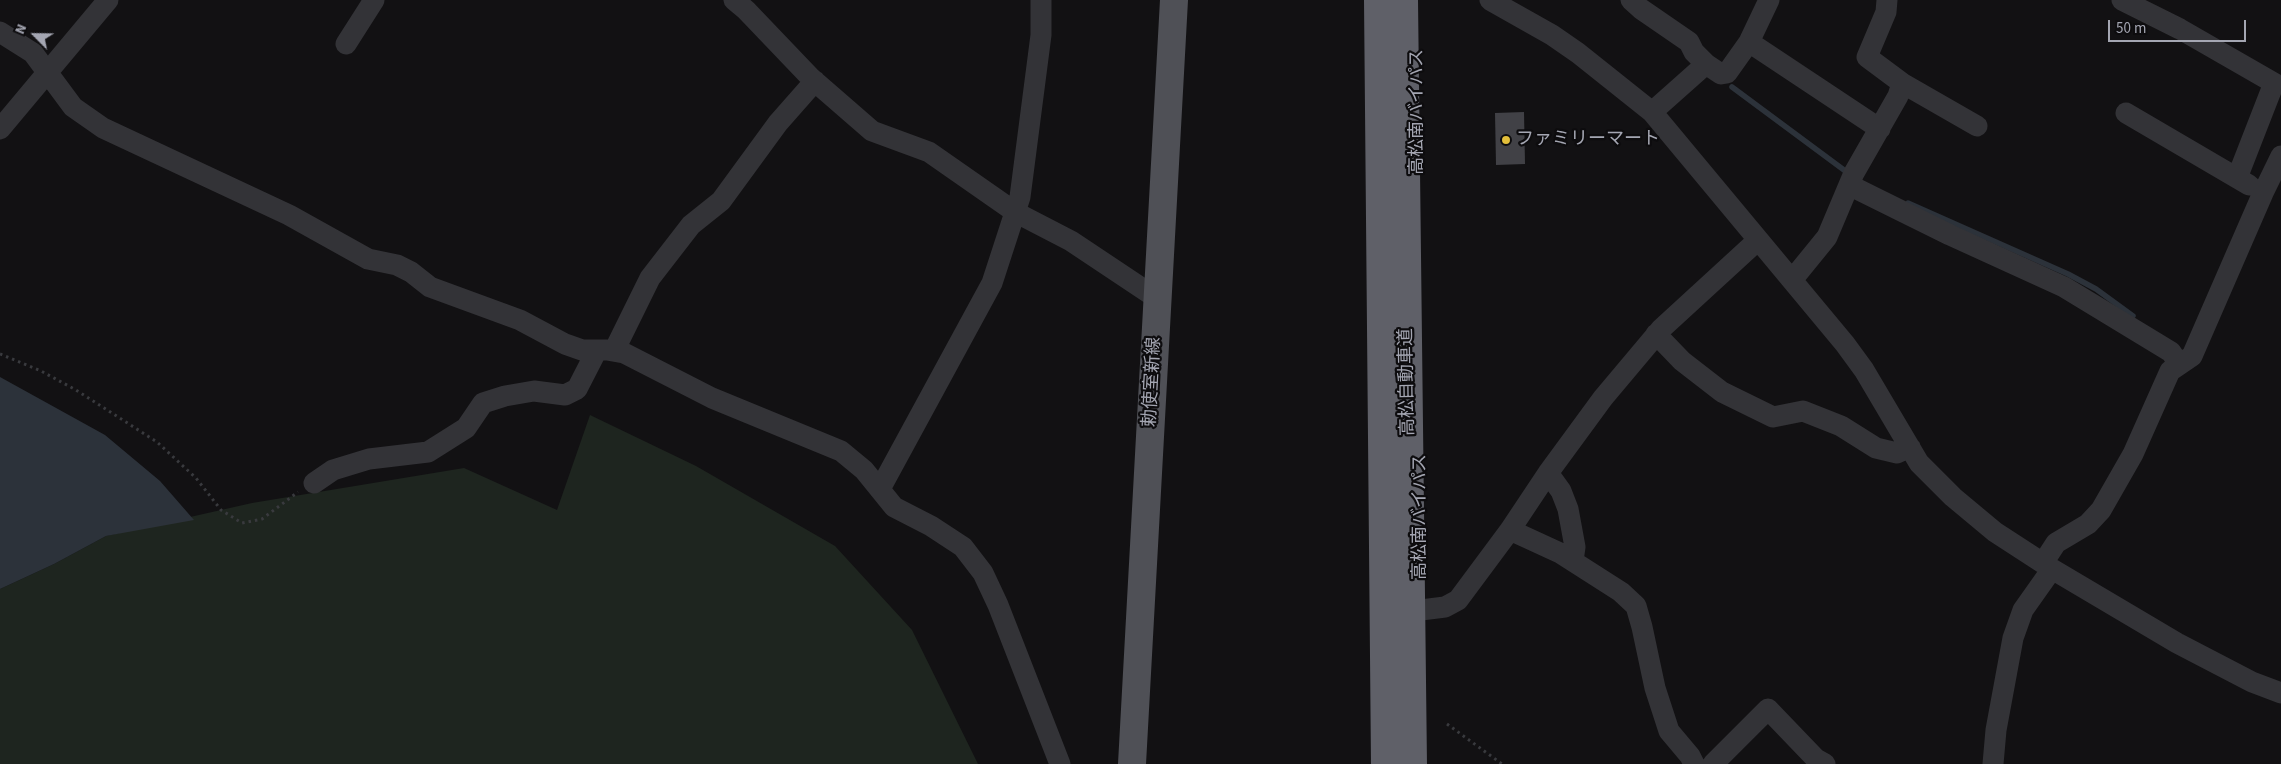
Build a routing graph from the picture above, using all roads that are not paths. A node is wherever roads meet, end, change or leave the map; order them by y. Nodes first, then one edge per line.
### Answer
1 (108, 0) edge
2 (374, 0) edge
3 (1042, 0) edge
4 (1174, 0) edge
5 (1362, 0) edge
6 (1378, 0) edge
7 (1404, 0) edge
8 (1417, 0) edge
9 (1490, 0) edge
10 (1769, 0) edge
11 (1887, 0) edge
12 (2122, 0) edge
13 (744, 3) edge
14 (1640, 3) edge
15 (0, 32) edge
16 (1749, 42) junction
17 (346, 44) dead end
18 (1706, 64) junction
19 (47, 72) junction
20 (816, 82) junction
21 (1902, 84) junction
22 (1652, 112) junction
23 (2126, 113) dead end
24 (1977, 126) dead end
25 (0, 129) edge
26 (1880, 129) junction
27 (2281, 156) edge
28 (2238, 178) junction
29 (1851, 179) junction
30 (2263, 193) junction
31 (1015, 212) junction
32 (1758, 240) junction
33 (1792, 280) junction
34 (1158, 299) junction
35 (1656, 334) junction
36 (606, 351) junction
37 (2180, 364) junction
38 (1910, 447) junction
39 (1548, 473) junction
40 (314, 482) road end
41 (880, 489) junction
42 (1510, 530) junction
43 (1573, 561) junction
44 (2047, 566) junction
45 (1421, 610) junction
46 (2281, 693) edge
47 (1060, 764) edge
48 (1132, 764) edge
49 (1369, 764) edge
50 (1385, 764) edge
51 (1413, 764) edge
52 (1425, 764) edge
53 (1694, 764) edge
54 (1713, 764) edge
55 (1825, 764) edge
56 (1993, 764) edge

1 - 19 street
2 - 17 street
3 - 31 street
4 - 34 main road, 勅使室新線
5 - 49 highway
6 - 50 highway, 高松自動車道
7 - 51 highway, 高松自動車道
8 - 45 highway, 高松南バイパス
9 - 22 street
10 - 16 street
11 - 21 street
12 - 28 street
13 - 20 street
14 - 18 street
15 - 19 street
16 - 18 street
16 - 26 street
18 - 22 street
19 - 25 street
19 - 36 street
20 - 31 street
20 - 36 street
21 - 24 street
21 - 26 street
22 - 32 street
23 - 28 street
26 - 29 street
27 - 30 street
28 - 30 street
29 - 33 street
29 - 37 street
30 - 37 street
31 - 34 street
31 - 41 street
32 - 33 street
32 - 35 street
33 - 38 street
34 - 48 main road, 勅使室新線
35 - 38 street
35 - 39 street
36 - 40 street
36 - 41 street
37 - 44 street
38 - 44 street
39 - 42 street
39 - 43 street
41 - 47 street
42 - 43 street
42 - 45 street
43 - 53 street
44 - 46 street
44 - 56 street
45 - 52 highway, 高松南バイパス
54 - 55 street

